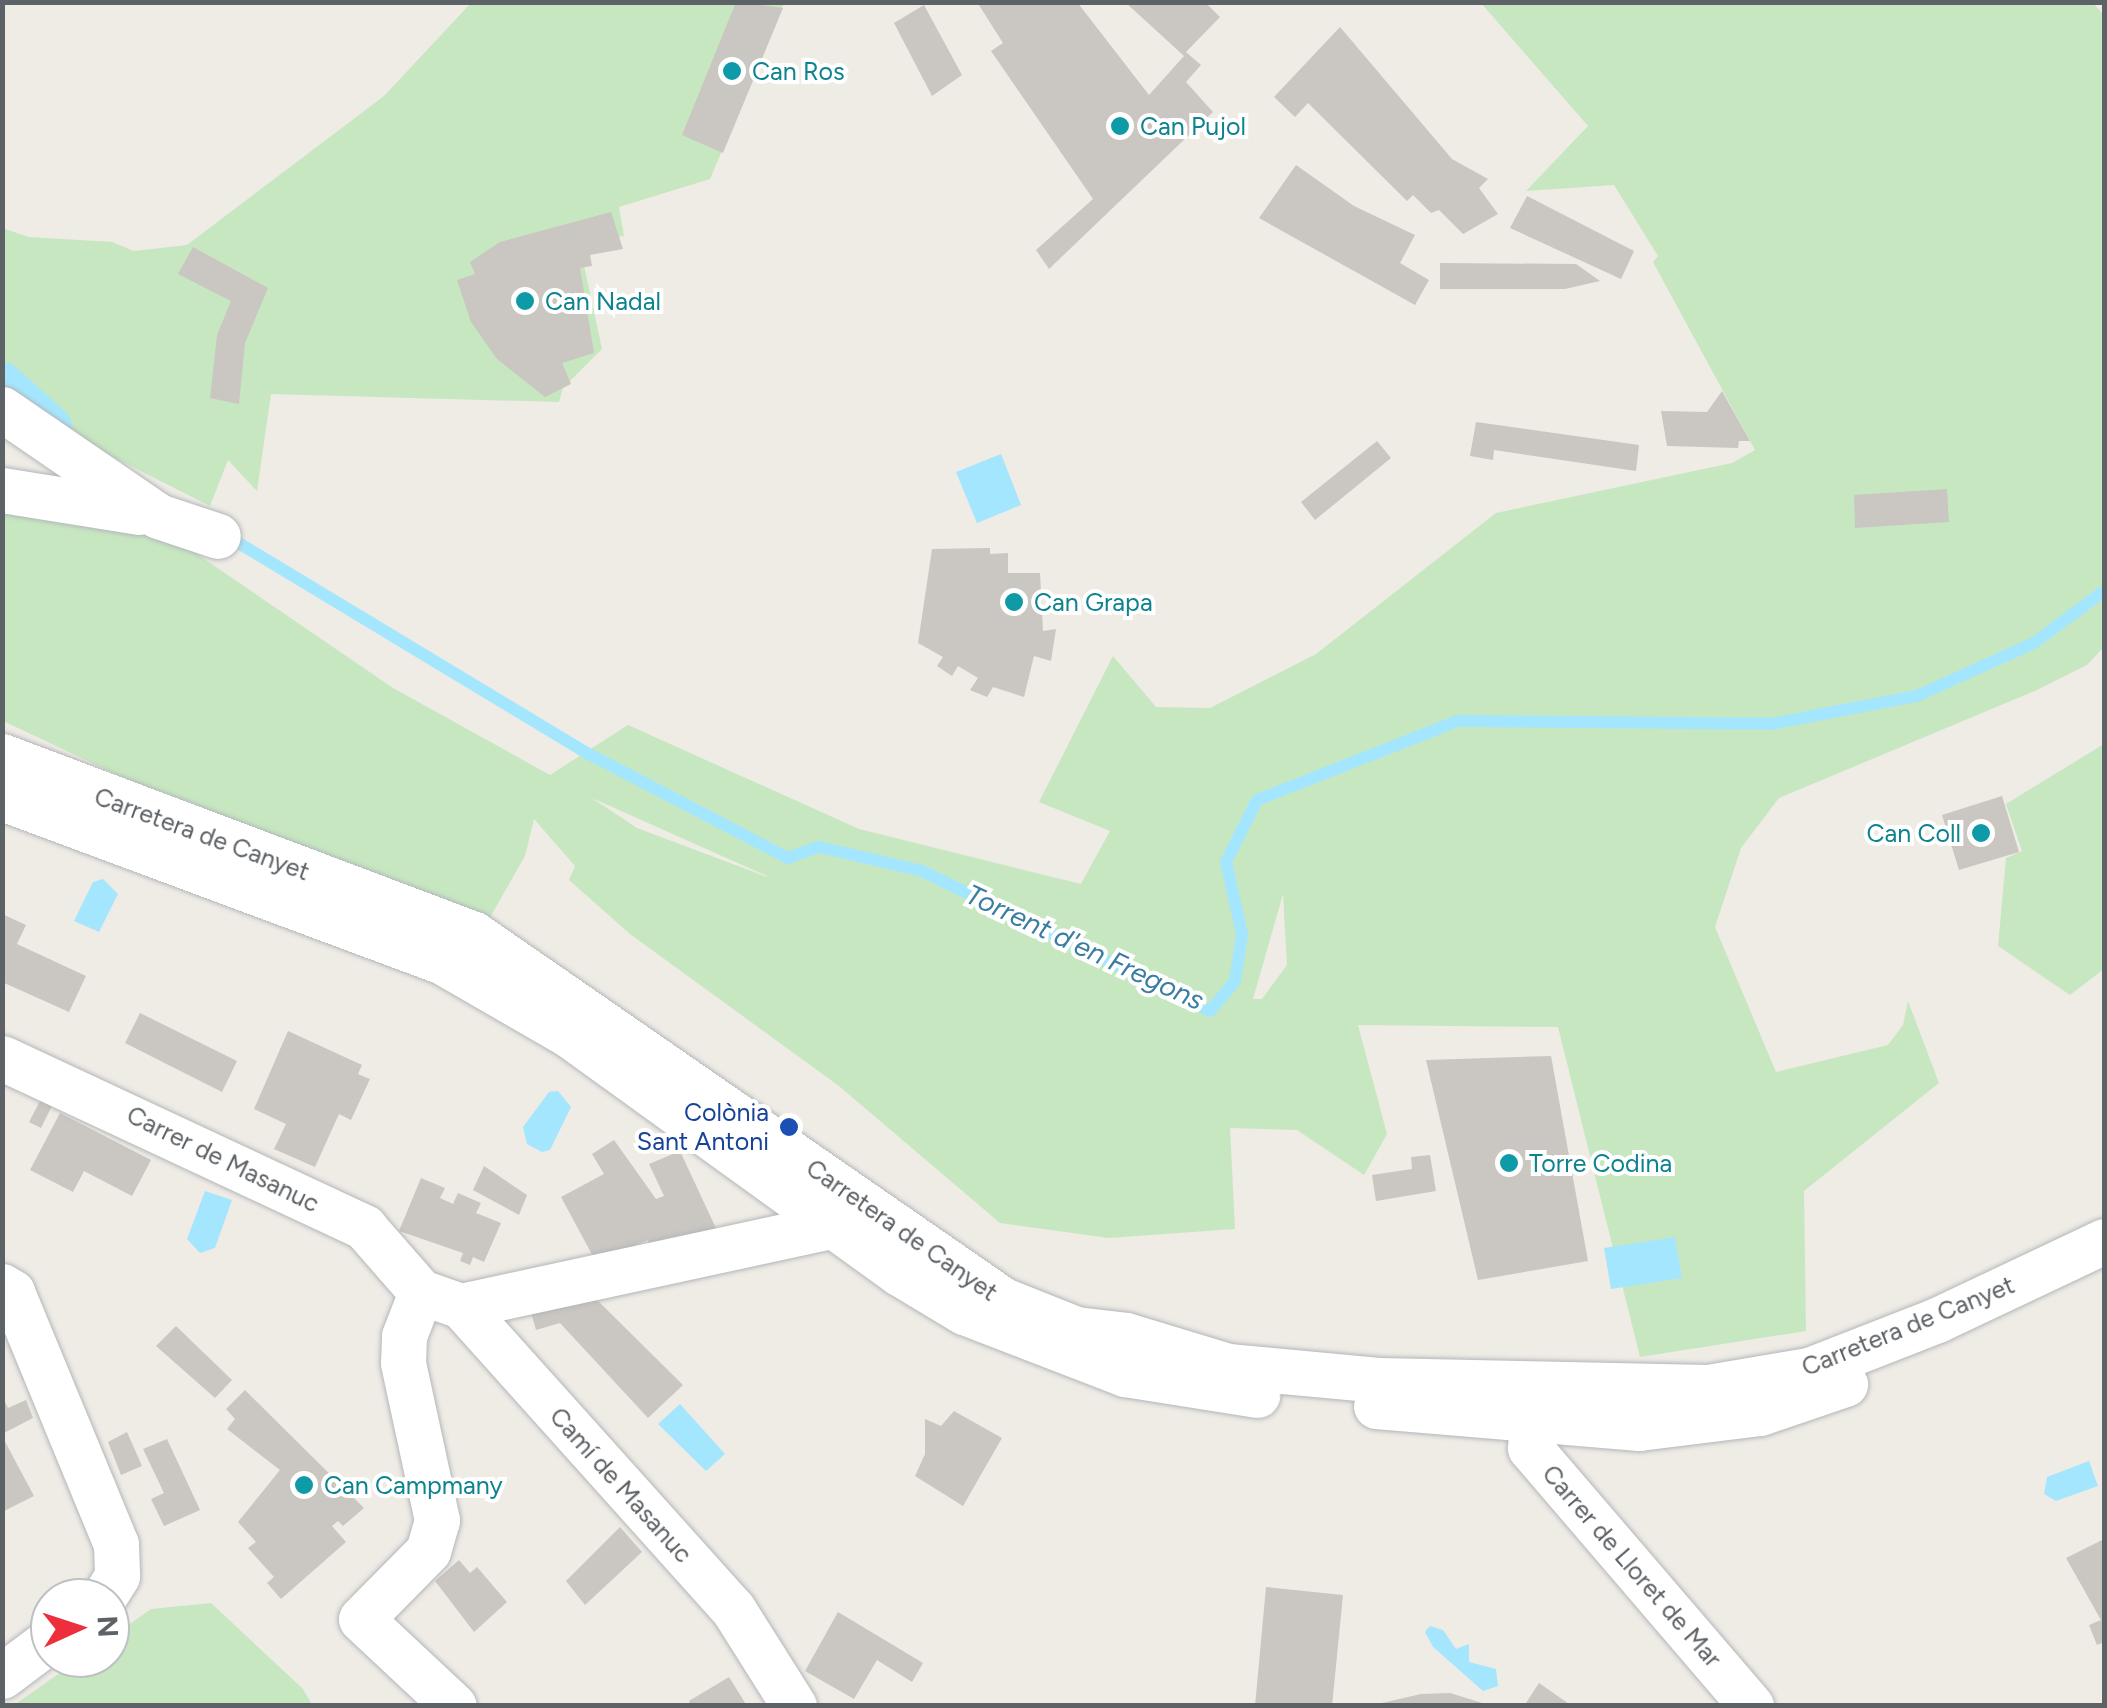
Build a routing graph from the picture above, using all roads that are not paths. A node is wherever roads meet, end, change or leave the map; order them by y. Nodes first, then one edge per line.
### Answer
1 (2, 409) edge
2 (2, 490) edge
3 (158, 516) junction
4 (218, 536) dead end
5 (2, 756) edge
6 (2, 798) edge
7 (2, 1058) edge
8 (836, 1228) junction
9 (2104, 1241) edge
10 (2104, 1275) edge
11 (2, 1286) edge
12 (441, 1299) junction
13 (1003, 1300) junction
14 (1808, 1370) junction
15 (1378, 1380) junction
16 (1532, 1421) junction
17 (117, 1578) edge
18 (30, 1655) edge
19 (2, 1676) edge
20 (454, 1706) edge
21 (794, 1706) edge
22 (1751, 1706) edge

1 - 3 street
2 - 3 street
3 - 4 street
5 - 13 street, Carretera de Canyet
6 - 8 street, Carretera de Canyet
7 - 12 street, Carrer de Masanuc
8 - 12 street
8 - 13 street
8 - 16 street, Carretera de Canyet
9 - 14 street, Carretera de Canyet
10 - 16 street, Carretera de Canyet
11 - 17 street
12 - 20 street
12 - 21 street, Camí de Masanuc
13 - 15 street, Carretera de Canyet
14 - 15 street, Carretera de Canyet
14 - 16 street
15 - 16 street
16 - 22 street, Carrer de Lloret de Mar
18 - 19 street

